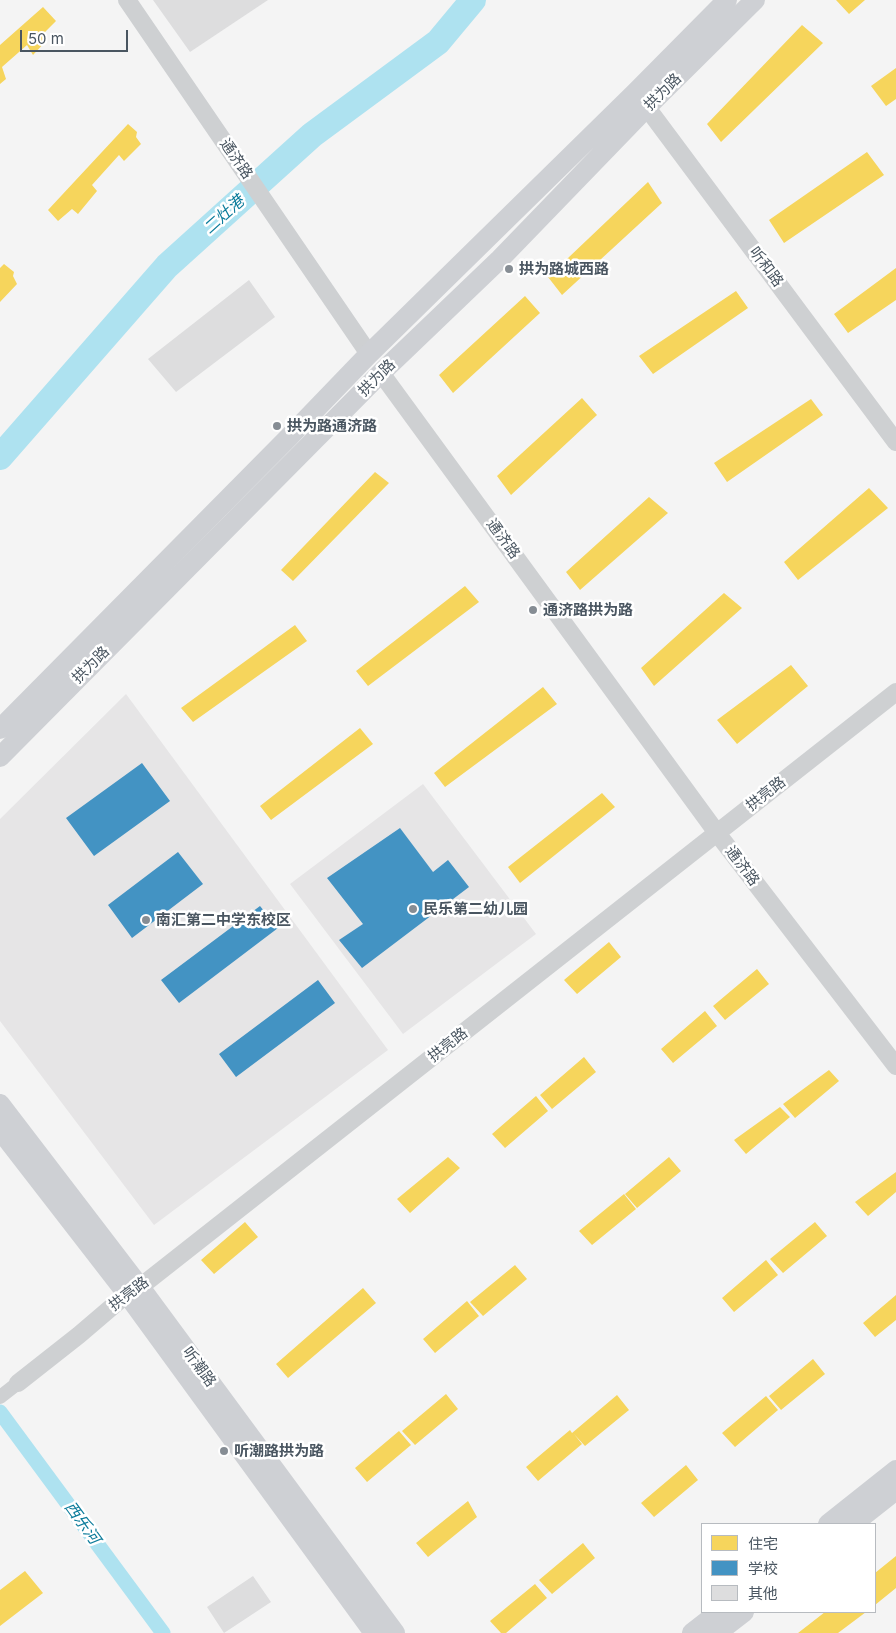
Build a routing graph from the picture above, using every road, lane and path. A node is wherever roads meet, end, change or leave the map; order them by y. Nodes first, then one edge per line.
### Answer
1 (127, 0) edge
2 (727, 0) edge
3 (755, 0) edge
4 (642, 100) junction
5 (369, 354) junction
6 (381, 373) junction
7 (896, 442) edge
8 (896, 692) edge
9 (0, 729) edge
10 (0, 757) edge
11 (717, 833) junction
12 (896, 1066) edge
13 (0, 1104) edge
14 (0, 1130) edge
15 (133, 1290) junction
16 (18, 1383) joint
17 (0, 1396) edge
18 (896, 1470) edge
19 (896, 1490) edge
20 (829, 1523) edge
21 (854, 1523) edge
22 (718, 1613) edge
23 (743, 1613) edge
24 (374, 1633) edge
25 (395, 1633) edge
26 (692, 1633) edge
27 (717, 1633) edge

1 - 5 street, 通济路
2 - 4 main road, 拱为路
3 - 4 main road, 拱为路
4 - 5 main road, 拱为路
4 - 6 main road, 拱为路
4 - 7 street, 听和路
5 - 6 street, 通济路
5 - 9 main road, 拱为路
6 - 10 main road, 拱为路
6 - 11 street, 通济路
8 - 11 street, 拱亮路
11 - 12 street, 通济路
11 - 15 street, 拱亮路
13 - 15 main road, 听潮路
14 - 15 main road, 听潮路
15 - 16 street, 拱亮路
15 - 24 main road, 听潮路
15 - 25 main road, 听潮路
16 - 17 street, 拱亮路
18 - 20 main road
19 - 21 main road
22 - 26 main road
23 - 27 main road

